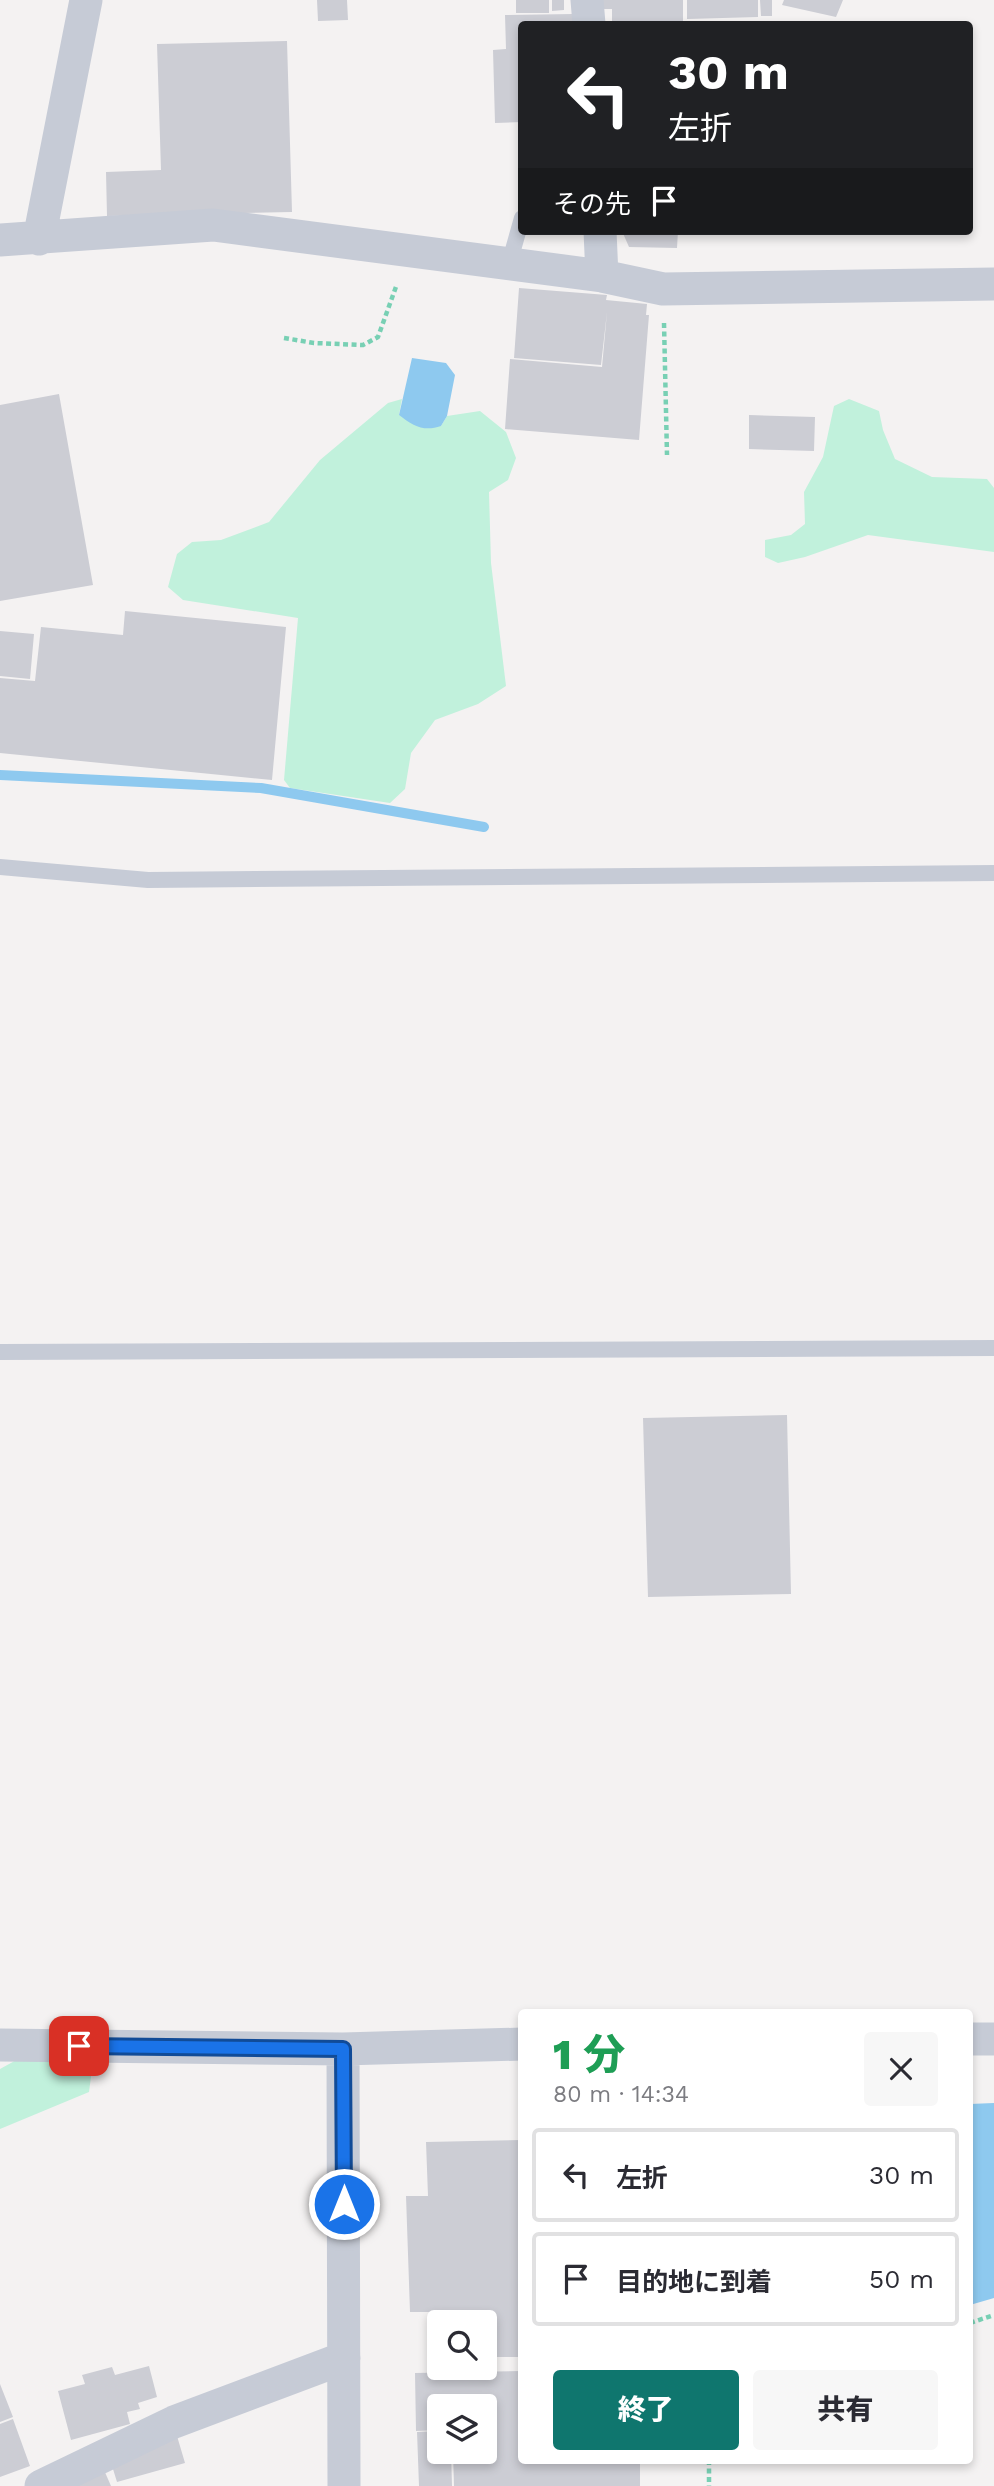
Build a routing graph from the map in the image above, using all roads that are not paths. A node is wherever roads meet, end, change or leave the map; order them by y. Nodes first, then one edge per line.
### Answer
1 (86, 0) edge
2 (587, 0) edge
3 (589, 21) edge
4 (518, 232) edge
5 (600, 235) edge
6 (39, 239) junction
7 (0, 240) edge
8 (509, 264) junction
9 (602, 276) junction
10 (994, 284) edge
11 (0, 867) edge
12 (994, 873) edge
13 (994, 1348) edge
14 (0, 1352) edge
15 (973, 2039) edge
16 (994, 2039) edge
17 (518, 2044) edge
18 (0, 2045) edge
19 (343, 2049) junction
20 (344, 2358) junction
21 (41, 2486) edge
22 (344, 2486) edge

1 - 6 street
2 - 3 street
4 - 8 lane
5 - 9 street
6 - 7 street
6 - 8 street
8 - 9 street
9 - 10 street
11 - 12 lane
13 - 14 lane
15 - 16 street
17 - 19 street
18 - 19 street
19 - 20 street
20 - 21 street
20 - 22 street

